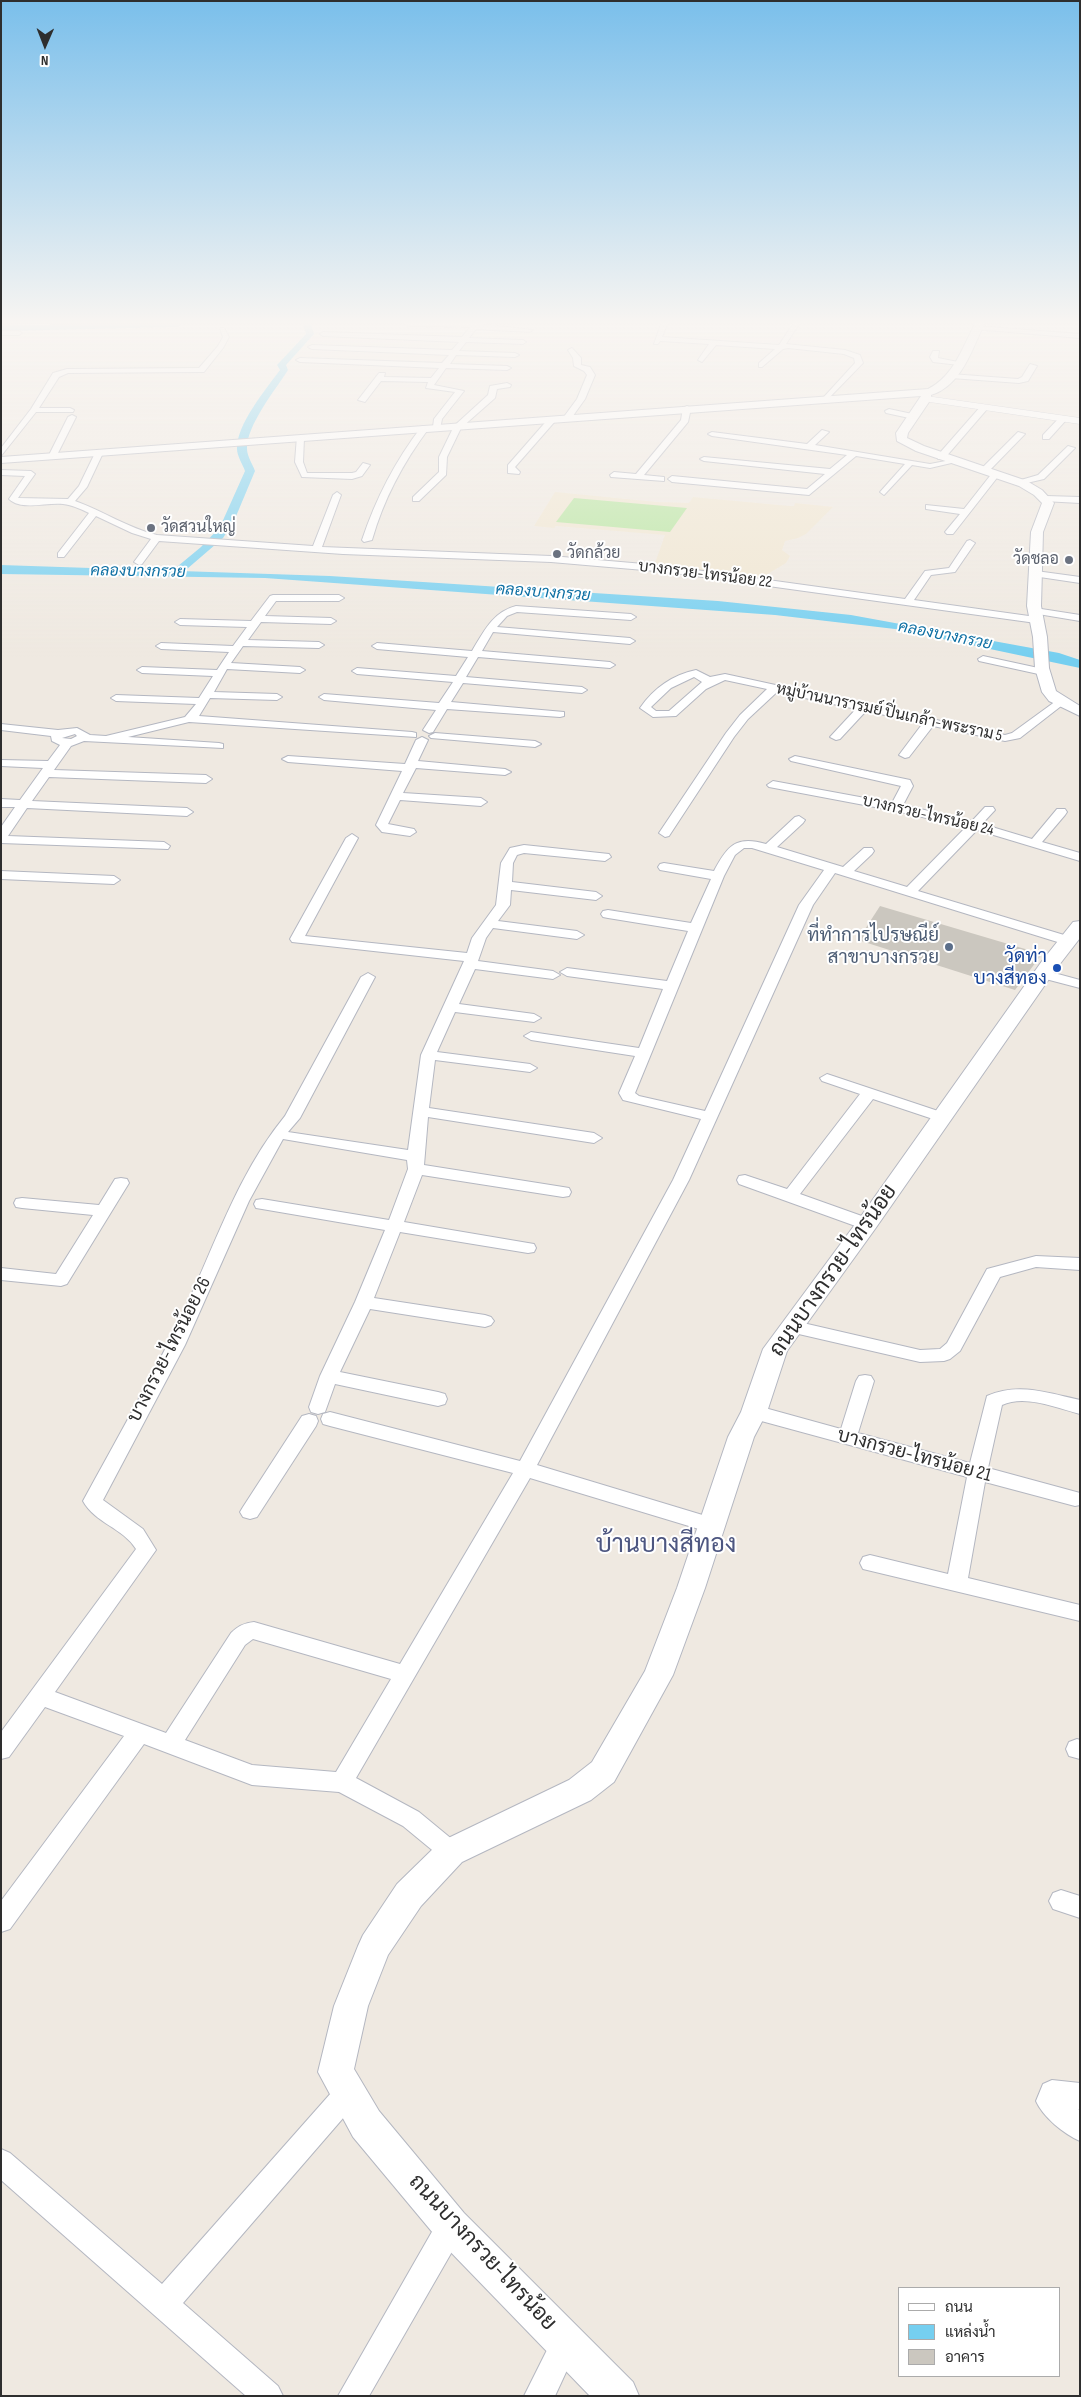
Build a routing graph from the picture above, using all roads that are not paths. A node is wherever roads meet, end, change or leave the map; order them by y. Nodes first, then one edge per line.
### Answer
1 (15, 436) edge
2 (65, 436) edge
3 (294, 436) joint
4 (419, 436) edge
5 (455, 436) edge
6 (538, 436) edge
7 (672, 436) edge
8 (726, 436) edge
9 (821, 436) edge
10 (902, 436) edge
11 (960, 436) edge
12 (1020, 436) edge
13 (808, 447) junction
14 (1071, 448) dead end
15 (99, 453) junction
16 (854, 453) junction
17 (1, 454) edge
18 (941, 457) junction
19 (59, 459) junction
20 (704, 459) dead end
21 (1, 460) edge
22 (912, 462) junction
23 (956, 462) junction
24 (366, 465) dead end
25 (516, 472) dead end
26 (831, 472) junction
27 (991, 472) junction
28 (2, 473) edge
29 (614, 475) dead end
30 (638, 477) junction
31 (661, 479) dead end
32 (672, 479) dead end
33 (1018, 482) junction
34 (884, 492) dead end
35 (337, 495) dead end
36 (416, 499) dead end
37 (1046, 499) junction
38 (1080, 500) edge
39 (70, 502) junction
40 (929, 506) dead end
41 (95, 511) junction
42 (966, 512) junction
43 (950, 532) dead end
44 (157, 538) junction
45 (367, 540) dead end
46 (970, 543) dead end
47 (318, 549) junction
48 (343, 551) junction
49 (62, 555) dead end
50 (139, 562) dead end
51 (334, 564) dead end
52 (1036, 574) junction
53 (1080, 580) edge
54 (339, 598) dead end
55 (908, 602) junction
56 (1036, 615) junction
57 (630, 617) dead end
58 (1080, 618) edge
59 (256, 621) junction
60 (331, 621) dead end
61 (180, 622) dead end
62 (490, 629) junction
63 (630, 641) dead end
64 (319, 645) dead end
65 (161, 646) dead end
66 (238, 646) junction
67 (377, 646) dead end
68 (475, 654) junction
69 (983, 659) dead end
70 (610, 665) dead end
71 (142, 670) dead end
72 (222, 670) junction
73 (300, 670) dead end
74 (1042, 670) junction
75 (357, 671) dead end
76 (460, 680) junction
77 (708, 681) junction
78 (774, 689) junction
79 (582, 690) dead end
80 (324, 697) dead end
81 (116, 698) dead end
82 (205, 698) junction
83 (277, 698) dead end
84 (1060, 703) junction
85 (443, 706) junction
86 (863, 708) junction
87 (1080, 712) edge
88 (560, 714) dead end
89 (189, 719) junction
90 (929, 723) junction
91 (1, 727) edge
92 (424, 735) junction
93 (836, 737) dead end
94 (63, 738) junction
95 (83, 738) joint
96 (103, 740) junction
97 (535, 744) dead end
98 (219, 746) dead end
99 (905, 755) dead end
100 (288, 759) dead end
101 (795, 759) dead end
102 (1, 763) edge
103 (410, 766) junction
104 (49, 769) junction
105 (505, 772) dead end
106 (206, 779) dead end
107 (773, 785) dead end
108 (396, 796) junction
109 (1, 802) edge
110 (481, 802) dead end
111 (24, 804) junction
112 (896, 807) junction
113 (989, 810) dead end
114 (187, 812) dead end
115 (1061, 812) dead end
116 (799, 820) dead end
117 (973, 825) junction
118 (410, 832) dead end
119 (665, 833) dead end
120 (1, 837) edge
121 (352, 838) dead end
122 (1034, 844) junction
123 (164, 846) dead end
124 (768, 848) junction
125 (868, 850) dead end
126 (605, 857) dead end
127 (1080, 858) edge
128 (664, 867) dead end
129 (838, 870) junction
130 (1, 875) edge
131 (718, 876) junction
132 (114, 880) dead end
133 (505, 885) junction
134 (910, 892) junction
135 (596, 896) dead end
136 (608, 914) dead end
137 (489, 924) junction
138 (695, 928) junction
139 (577, 934) dead end
140 (1074, 934) edge
141 (471, 962) junction
142 (1043, 974) junction
143 (368, 977) dead end
144 (1080, 984) edge
145 (670, 986) junction
146 (449, 1007) junction
147 (534, 1018) dead end
148 (531, 1036) dead end
149 (642, 1053) junction
150 (428, 1054) junction
151 (530, 1068) dead end
152 (827, 1078) dead end
153 (870, 1092) junction
154 (421, 1111) junction
155 (709, 1116) junction
156 (942, 1116) junction
157 (289, 1137) dead end
158 (594, 1138) dead end
159 (415, 1163) junction
160 (745, 1180) dead end
161 (121, 1183) dead end
162 (562, 1192) dead end
163 (790, 1196) junction
164 (22, 1203) dead end
165 (262, 1204) dead end
166 (105, 1211) junction
167 (867, 1224) junction
168 (396, 1226) junction
169 (528, 1248) dead end
170 (1080, 1264) edge
171 (1, 1274) edge
172 (364, 1302) junction
173 (485, 1321) dead end
174 (790, 1326) junction
175 (329, 1376) junction
176 (865, 1381) dead end
177 (438, 1399) dead end
178 (1080, 1407) edge
179 (754, 1412) junction
180 (319, 1416) junction
181 (847, 1438) junction
182 (525, 1469) junction
183 (977, 1473) junction
184 (1075, 1499) dead end
185 (250, 1512) dead end
186 (712, 1525) junction
187 (870, 1563) dead end
188 (957, 1582) junction
189 (1080, 1613) edge
190 (406, 1674) junction
191 (41, 1696) junction
192 (139, 1733) junction
193 (170, 1745) junction
194 (1, 1750) edge
195 (342, 1782) junction
196 (450, 1852) junction
197 (1, 1921) edge
198 (348, 2093) junction
199 (1080, 2096) edge
200 (1080, 2128) edge
201 (1, 2162) edge
202 (451, 2226) junction
203 (163, 2304) junction
204 (566, 2342) junction
205 (268, 2396) edge
206 (353, 2396) edge
207 (539, 2396) edge
208 (619, 2396) edge

1 - 17 street
2 - 19 street
3 - 15 main road
3 - 24 street
4 - 45 street
5 - 36 street
6 - 25 street
7 - 30 street
8 - 13 street
9 - 13 street
10 - 18 main road
11 - 18 street
12 - 27 street
13 - 16 street
14 - 33 street
15 - 19 main road
15 - 39 street
16 - 22 street
16 - 26 street
18 - 23 main road
19 - 21 main road
20 - 26 street
22 - 23 street
22 - 34 street
23 - 27 main road
26 - 32 street
27 - 33 main road
27 - 42 street
28 - 39 street, บางกรวย-ไทรน้อย 22
29 - 30 street
30 - 31 street
33 - 37 main road
35 - 47 street
37 - 38 street
37 - 52 main road
39 - 41 street, บางกรวย-ไทรน้อย 22
40 - 42 street
41 - 44 street, บางกรวย-ไทรน้อย 22
41 - 49 street
42 - 43 street
44 - 47 street, บางกรวย-ไทรน้อย 22
44 - 50 street
46 - 55 street
47 - 48 street, บางกรวย-ไทรน้อย 22
48 - 51 street
48 - 55 street, บางกรวย-ไทรน้อย 22
52 - 53 street
52 - 56 main road
54 - 59 street
55 - 56 street, บางกรวย-ไทรน้อย 22
56 - 58 street, บางกรวย-ไทรน้อย 22
56 - 74 main road
57 - 62 street
59 - 60 street
59 - 61 street
59 - 66 street
62 - 63 street
62 - 68 street
64 - 66 street
65 - 66 street
66 - 72 street
67 - 68 street
68 - 70 street
68 - 76 street
69 - 74 street
71 - 72 street
72 - 73 street
72 - 82 street
74 - 84 main road
75 - 76 street
76 - 79 street
76 - 85 street
77 - 77 street
77 - 78 street, หมู่บ้านนารารมย์ ปิ่นเกล้า-พระราม 5
78 - 86 street, หมู่บ้านนารารมย์ ปิ่นเกล้า-พระราม 5
78 - 119 street
80 - 85 street
81 - 82 street
82 - 83 street
82 - 89 street
84 - 87 main road
84 - 90 street, หมู่บ้านนารารมย์ ปิ่นเกล้า-พระราม 5
85 - 88 street
85 - 92 street
86 - 90 street, หมู่บ้านนารารมย์ ปิ่นเกล้า-พระราม 5
86 - 93 street
89 - 92 street
89 - 96 street
90 - 99 street
91 - 94 street
92 - 97 street
92 - 103 street
94 - 95 street
94 - 104 street
95 - 96 street
96 - 98 street
100 - 103 street
101 - 112 street
102 - 104 street
103 - 105 street
103 - 108 street
104 - 106 street
104 - 111 street
107 - 112 street, บางกรวย-ไทรน้อย 24
108 - 110 street
108 - 118 street
109 - 111 street
111 - 114 street
111 - 120 street
112 - 117 street, บางกรวย-ไทรน้อย 24
113 - 117 street
115 - 122 street
116 - 124 street
117 - 122 street, บางกรวย-ไทรน้อย 24
117 - 134 street
120 - 123 street
121 - 141 street
122 - 127 street, บางกรวย-ไทรน้อย 24
124 - 129 street
124 - 131 street
125 - 129 street
126 - 133 street
128 - 131 street
129 - 134 street
129 - 155 street
130 - 132 street
131 - 138 street
133 - 135 street
133 - 137 street
134 - 140 street
136 - 138 street
137 - 139 street
137 - 141 street
138 - 145 street
140 - 142 main road, ถนนบางกรวย-ไทรน้อย
141 - 145 street
141 - 146 street
142 - 144 street
142 - 156 main road, ถนนบางกรวย-ไทรน้อย
143 - 191 street, บางกรวย-ไทรน้อย 26
145 - 149 street
146 - 147 street
146 - 150 street
148 - 149 street
149 - 155 street
150 - 151 street
150 - 154 street
152 - 153 street
153 - 156 street
153 - 163 street
154 - 158 street
154 - 159 street
155 - 182 street
156 - 167 main road, ถนนบางกรวย-ไทรน้อย
157 - 159 street
159 - 162 street
159 - 168 street
160 - 163 street
161 - 166 street
163 - 167 street
164 - 166 street
165 - 168 street
166 - 171 street
167 - 174 main road, ถนนบางกรวย-ไทรน้อย
168 - 169 street
168 - 172 street
170 - 174 street
172 - 173 street
172 - 175 street
174 - 179 main road, ถนนบางกรวย-ไทรน้อย
175 - 177 street
175 - 180 street
176 - 181 street
178 - 183 street
179 - 181 street, บางกรวย-ไทรน้อย 21
179 - 186 main road, ถนนบางกรวย-ไทรน้อย
180 - 182 street
180 - 185 street
181 - 183 street, บางกรวย-ไทรน้อย 21
182 - 186 street
182 - 190 street
183 - 184 street, บางกรวย-ไทรน้อย 21
183 - 188 street
186 - 196 main road, ถนนบางกรวย-ไทรน้อย
187 - 188 street
188 - 189 street
190 - 193 street
190 - 195 street
191 - 192 street
191 - 194 street, บางกรวย-ไทรน้อย 26
192 - 193 street
192 - 197 street
193 - 195 street
195 - 196 street
196 - 198 main road, ถนนบางกรวย-ไทรน้อย
198 - 202 main road, ถนนบางกรวย-ไทรน้อย
198 - 203 street
199 - 200 street
201 - 203 street
202 - 204 main road, ถนนบางกรวย-ไทรน้อย
202 - 206 street
203 - 205 street
204 - 207 street
204 - 208 main road, ถนนบางกรวย-ไทรน้อย

